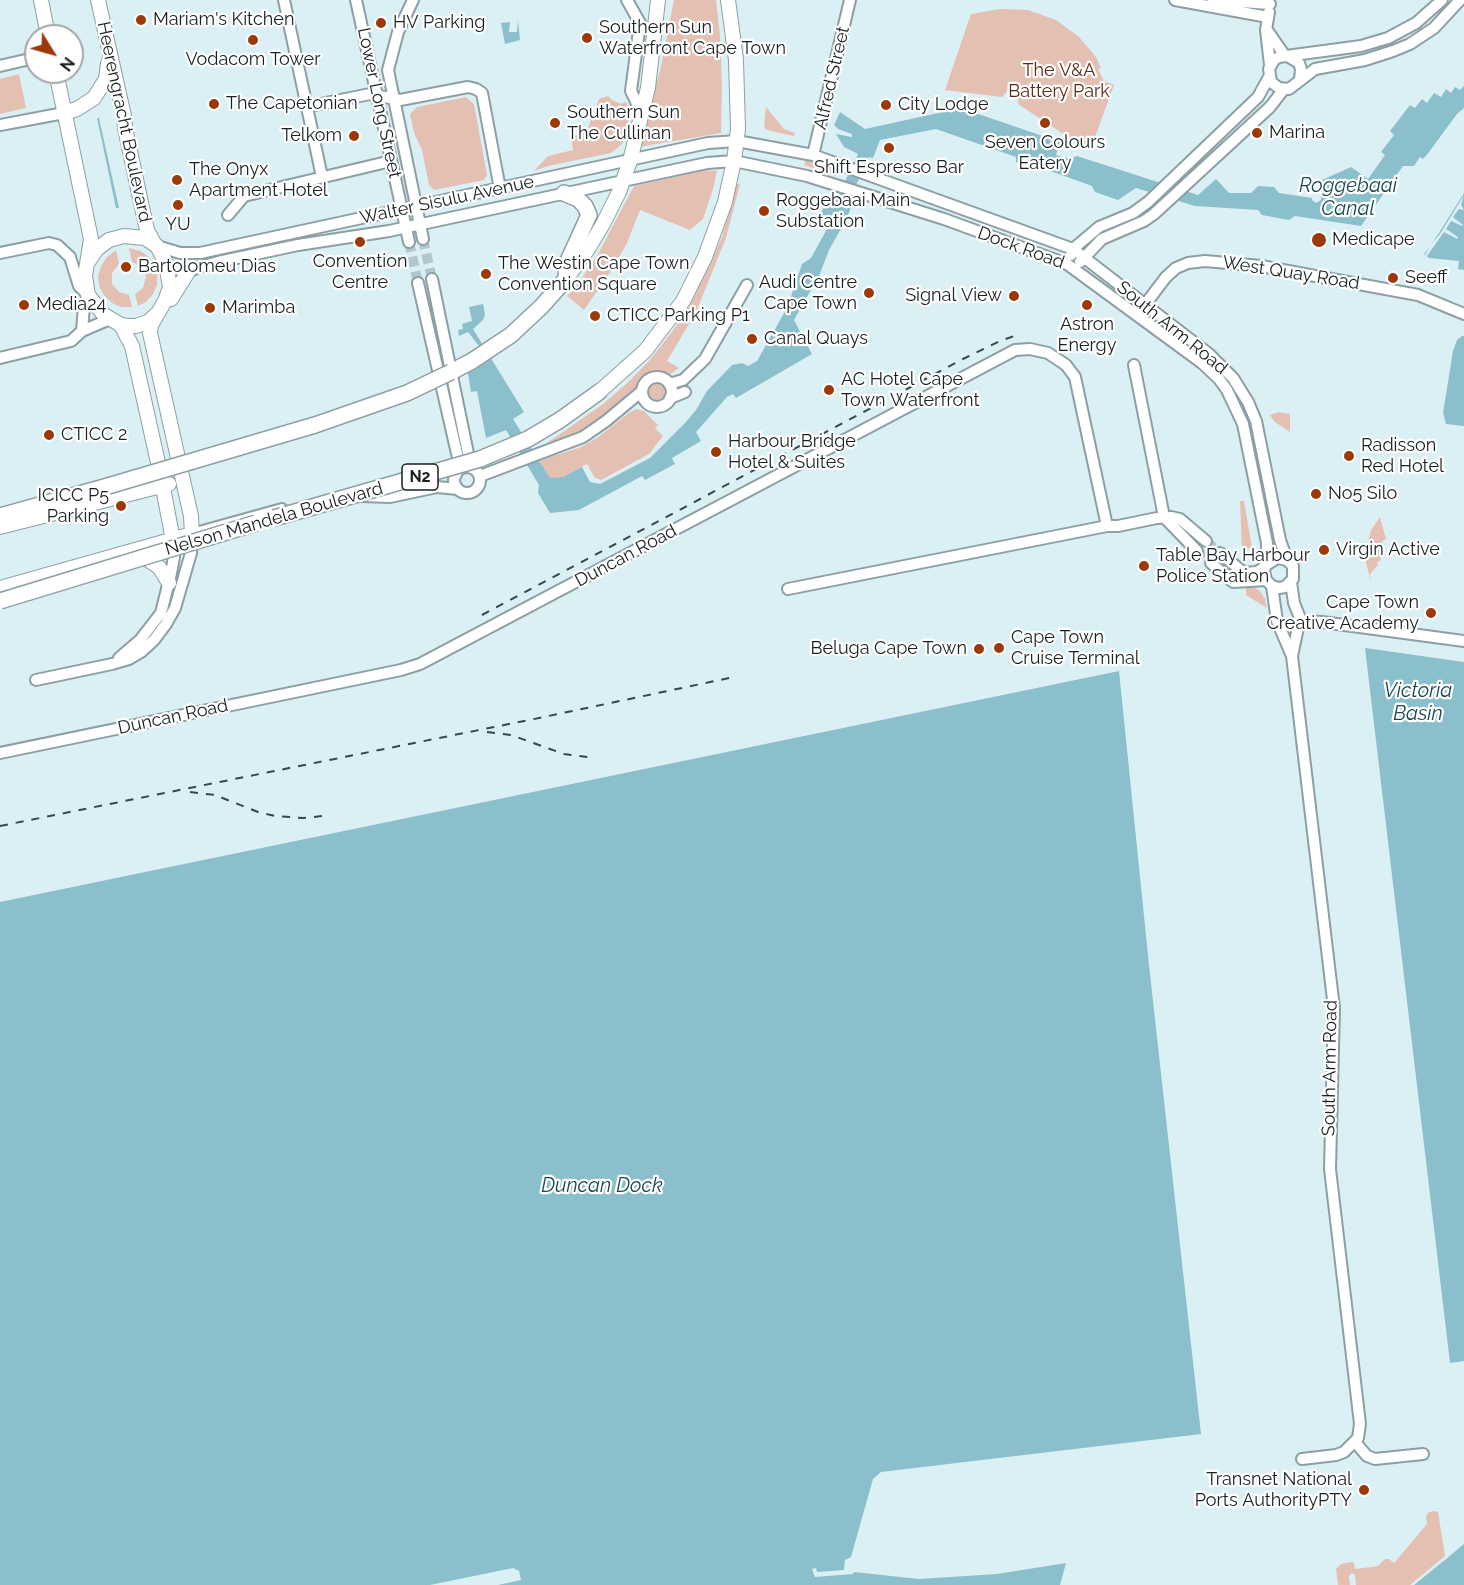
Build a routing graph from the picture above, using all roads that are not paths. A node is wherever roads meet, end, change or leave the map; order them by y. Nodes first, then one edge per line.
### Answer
1 (41, 0) edge
2 (98, 0) edge
3 (284, 0) edge
4 (356, 0) edge
5 (412, 0) edge
6 (627, 0) edge
7 (658, 0) edge
8 (728, 0) edge
9 (850, 0) edge
10 (1175, 0) edge
11 (1442, 0) edge
12 (1460, 0) edge
13 (1271, 2) edge
14 (1203, 4) junction
15 (1268, 17) junction
16 (46, 24) edge
17 (1266, 30) junction
18 (108, 46) junction
19 (1287, 57) junction
20 (24, 60) edge
21 (1270, 65) junction
22 (0, 66) edge
23 (1269, 78) junction
24 (1300, 80) junction
25 (58, 84) edge
26 (1284, 89) junction
27 (377, 95) junction
28 (393, 100) junction
29 (306, 107) junction
30 (64, 112) junction
31 (642, 114) junction
32 (0, 125) edge
33 (737, 141) junction
34 (813, 155) junction
35 (391, 161) junction
36 (630, 161) junction
37 (734, 161) junction
38 (322, 177) junction
39 (624, 181) junction
40 (500, 189) junction
41 (564, 193) junction
42 (416, 207) junction
43 (402, 209) junction
44 (228, 215) dead end
45 (420, 224) junction
46 (406, 227) junction
47 (423, 239) tunnel mouth
48 (410, 242) tunnel mouth
49 (155, 245) junction
50 (1073, 249) junction
51 (0, 253) edge
52 (1085, 258) junction
53 (88, 262) junction
54 (1071, 266) junction
55 (188, 272) junction
56 (432, 279) tunnel mouth
57 (565, 280) junction
58 (418, 283) tunnel mouth
59 (747, 285) dead end
60 (170, 287) junction
61 (88, 296) junction
62 (1145, 304) junction
63 (158, 313) junction
64 (1464, 314) edge
65 (1137, 315) junction
66 (116, 322) junction
67 (82, 331) junction
68 (152, 342) junction
69 (0, 358) edge
70 (1134, 365) dead end
71 (696, 369) junction
72 (669, 385) junction
73 (642, 391) junction
74 (599, 392) joint
75 (685, 392) junction
76 (670, 398) junction
77 (647, 404) junction
78 (617, 412) junction
79 (471, 468) junction
80 (480, 476) junction
81 (183, 481) junction
82 (456, 481) junction
83 (163, 486) junction
84 (0, 516) edge
85 (1164, 517) junction
86 (1107, 526) junction
87 (0, 527) edge
88 (192, 534) junction
89 (173, 540) junction
90 (1206, 541) tunnel mouth
91 (132, 551) junction
92 (1197, 551) tunnel mouth
93 (1220, 553) tunnel mouth
94 (1287, 560) junction
95 (1211, 563) tunnel mouth
96 (1265, 566) junction
97 (1291, 582) junction
98 (169, 583) junction
99 (1269, 583) junction
100 (0, 588) edge
101 (788, 589) dead end
102 (0, 601) edge
103 (1297, 626) junction
104 (1282, 629) junction
105 (1464, 641) edge
106 (1292, 656) junction
107 (111, 664) junction
108 (36, 680) dead end
109 (0, 753) edge
110 (1355, 1442) junction
111 (1423, 1454) dead end
112 (1302, 1459) dead end

1 - 16 main road
2 - 18 main road, Heerengracht Boulevard
3 - 29 street
4 - 27 street, Lower Long Street
5 - 28 street
6 - 31 street
7 - 31 main road
8 - 33 main road, Nelson Mandela Boulevard
9 - 34 street, Alfred Street
10 - 14 street
11 - 19 street
12 - 24 street
13 - 14 street
13 - 15 street
14 - 15 street
15 - 17 street
17 - 19 street
17 - 21 street
18 - 30 main road
18 - 49 main road, Heerengracht Boulevard
19 - 21 street
19 - 24 street
20 - 22 street
21 - 23 street
23 - 26 street
23 - 50 street, Dock Road
24 - 26 street
25 - 30 main road
26 - 52 street, Dock Road
27 - 28 street
27 - 29 street
27 - 35 street, Lower Long Street
28 - 40 street
28 - 42 street
29 - 38 street
30 - 32 street
30 - 53 main road
31 - 36 main road
33 - 34 street, Dock Road
33 - 36 street, Walter Sisulu Avenue
33 - 37 main road, Nelson Mandela Boulevard / N2
34 - 50 street, Dock Road
35 - 38 street
35 - 43 street, Lower Long Street
36 - 39 main road
36 - 40 street, Walter Sisulu Avenue
37 - 39 street, Walter Sisulu Avenue
37 - 54 street, Dock Road
37 - 74 main road, Nelson Mandela Boulevard / N2
38 - 44 street
39 - 41 street, Walter Sisulu Avenue
39 - 57 main road
40 - 42 street, Walter Sisulu Avenue
41 - 45 street, Walter Sisulu Avenue
41 - 57 highway
42 - 43 street, Walter Sisulu Avenue
42 - 45 street
43 - 46 street, Lower Long Street
43 - 49 street, Walter Sisulu Avenue
45 - 46 street, Walter Sisulu Avenue
45 - 47 street
46 - 48 street, Lower Long Street
46 - 55 street, Walter Sisulu Avenue
49 - 53 main road
49 - 60 main road
50 - 52 street, South Arm Road
50 - 54 street
51 - 61 street
52 - 54 street, Dock Road
52 - 62 street, South Arm Road
53 - 61 main road
54 - 65 street, South Arm Road
55 - 60 street, Walter Sisulu Avenue
55 - 68 main road
56 - 79 street
57 - 84 highway, bridge
58 - 82 street
59 - 71 street
60 - 63 main road
61 - 66 main road
61 - 67 street
62 - 64 street, West Quay Road
62 - 65 street, West Quay Road
62 - 94 street, South Arm Road
63 - 66 main road
63 - 68 main road
65 - 96 street, South Arm Road
66 - 67 street
66 - 83 main road
67 - 69 street
68 - 81 main road
70 - 85 street
71 - 72 street
71 - 75 street
72 - 73 street
72 - 75 street
72 - 76 street
73 - 77 street
73 - 78 street
74 - 102 highway, Nelson Mandela Boulevard / N2, bridge
75 - 76 street
76 - 77 street
77 - 78 street
78 - 80 street
79 - 80 street
79 - 82 street
80 - 82 street
81 - 83 main road
81 - 88 main road
82 - 88 street
83 - 87 main road
83 - 89 main road
85 - 86 street
85 - 90 street
85 - 92 street
86 - 101 street
86 - 109 street, Duncan Road
88 - 89 main road
88 - 107 street
89 - 91 main road
89 - 98 street
91 - 98 main road
91 - 100 main road
93 - 96 street
94 - 96 street
94 - 97 street
95 - 99 street
96 - 99 street
97 - 99 street
97 - 103 street, South Arm Road
98 - 107 street
99 - 104 street, South Arm Road
103 - 104 street
103 - 105 street
103 - 106 street, South Arm Road
104 - 106 street, South Arm Road
106 - 110 street, South Arm Road
107 - 108 street
110 - 111 street
110 - 112 street

